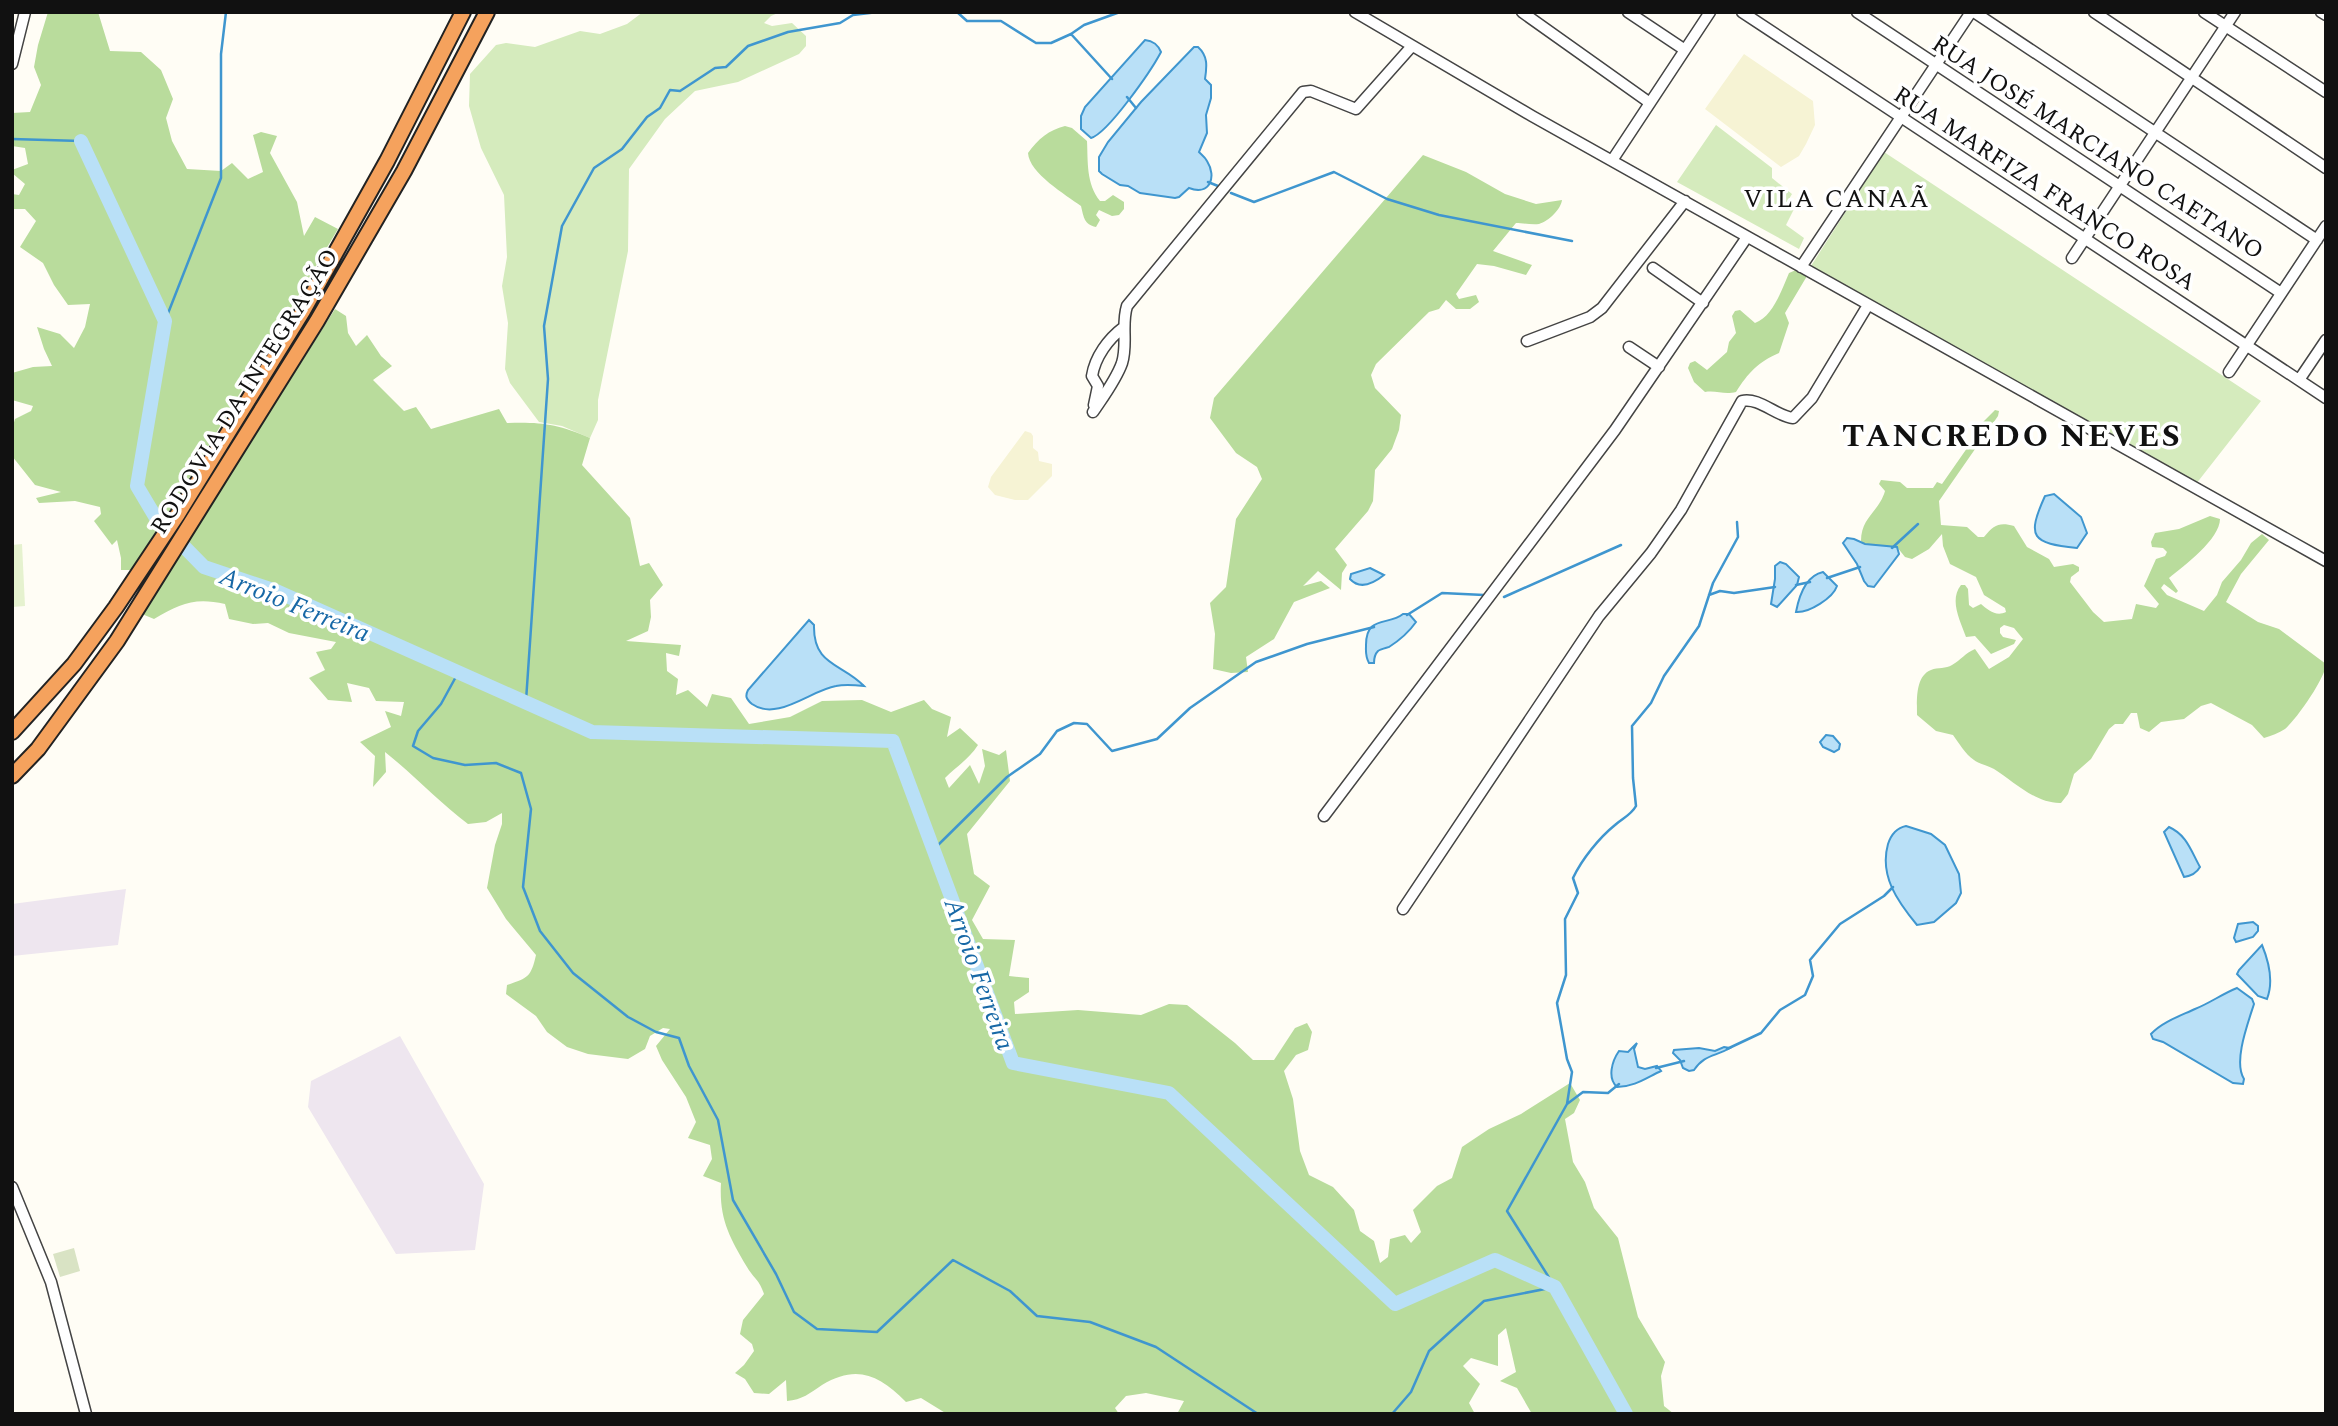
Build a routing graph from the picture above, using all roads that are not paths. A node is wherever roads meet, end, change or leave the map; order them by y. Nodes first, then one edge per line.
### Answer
1 (25, 12) edge
2 (463, 12) edge
3 (487, 12) edge
4 (1355, 12) edge
5 (1522, 12) edge
6 (1628, 12) edge
7 (1710, 12) edge
8 (1742, 12) edge
9 (1857, 12) edge
10 (1972, 12) edge
11 (2094, 12) edge
12 (2204, 12) edge
13 (2235, 12) edge
14 (2226, 26) junction
15 (1412, 46) junction
16 (1685, 50) junction
17 (12, 64) edge
18 (1936, 64) junction
19 (2192, 77) junction
20 (2326, 92) edge
21 (1650, 103) junction
22 (1900, 117) junction
23 (2155, 133) junction
24 (1613, 159) junction
25 (2326, 168) edge
26 (2120, 186) junction
27 (1685, 201) junction
28 (2326, 226) edge
29 (1748, 237) junction
30 (2085, 239) junction
31 (2317, 240) junction
32 (2073, 258) dead end
33 (1801, 267) junction
34 (1653, 268) dead end
35 (2281, 293) junction
36 (1703, 303) junction
37 (1868, 305) junction
38 (1124, 327) junction
39 (2326, 340) edge
40 (1527, 341) dead end
41 (2246, 346) junction
42 (1629, 347) dead end
43 (1659, 367) junction
44 (2229, 372) dead end
45 (2299, 380) junction
46 (2326, 398) edge
47 (184, 519) junction
48 (165, 549) junction
49 (2326, 561) edge
50 (12, 732) edge
51 (12, 776) edge
52 (1324, 816) dead end
53 (1403, 909) dead end
54 (12, 1187) edge
55 (86, 1414) edge

1 - 17 street
2 - 47 highway, RODOVIA DA INTEGRAÇÃO
3 - 47 highway, RODOVIA DA INTEGRAÇÃO
4 - 15 street
5 - 21 street
6 - 16 street
7 - 16 street
8 - 22 street, RUA MARFIZA FRANCO ROSA
9 - 18 street, RUA JOSÉ MARCIANO CAETANO
10 - 18 street
10 - 23 street
11 - 19 street
12 - 14 street
13 - 14 street
14 - 19 street
14 - 20 street
15 - 24 street
15 - 38 street
16 - 21 street
18 - 22 street
18 - 26 street, RUA JOSÉ MARCIANO CAETANO
19 - 23 street
19 - 25 street
21 - 24 street
22 - 30 street, RUA MARFIZA FRANCO ROSA
22 - 33 street
23 - 26 street
23 - 31 street
24 - 27 street
26 - 30 street
26 - 35 street, RUA JOSÉ MARCIANO CAETANO
27 - 29 street
27 - 40 street
28 - 31 street
29 - 33 street
29 - 36 street
30 - 32 street
30 - 41 street, RUA MARFIZA FRANCO ROSA
31 - 35 street
33 - 37 street
34 - 36 street
35 - 41 street
36 - 43 street
37 - 49 street
37 - 53 street
38 - 38 street
39 - 45 street
41 - 44 street
41 - 45 street, RUA MARFIZA FRANCO ROSA
42 - 43 street
43 - 52 street
45 - 46 street, RUA MARFIZA FRANCO ROSA
47 - 48 highway, RODOVIA DA INTEGRAÇÃO
48 - 50 highway, RODOVIA DA INTEGRAÇÃO
48 - 51 highway, RODOVIA DA INTEGRAÇÃO
54 - 55 street

